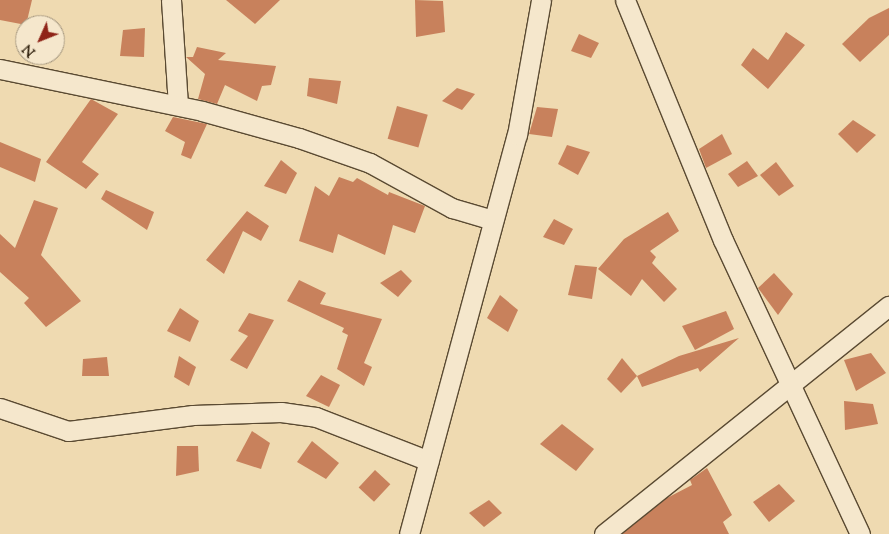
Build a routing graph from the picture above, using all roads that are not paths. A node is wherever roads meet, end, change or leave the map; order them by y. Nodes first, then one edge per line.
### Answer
1 (171, 0) edge
2 (541, 0) edge
3 (625, 0) edge
4 (0, 69) edge
5 (178, 106) junction
6 (493, 220) junction
7 (889, 306) edge
8 (791, 384) junction
9 (0, 408) edge
10 (429, 461) junction
11 (409, 534) edge
12 (604, 534) edge
13 (860, 534) edge

1 - 5 street
2 - 6 street
3 - 8 street
4 - 5 street
5 - 6 street
6 - 10 street
7 - 8 street
8 - 12 street
8 - 13 street
9 - 10 street
10 - 11 street

